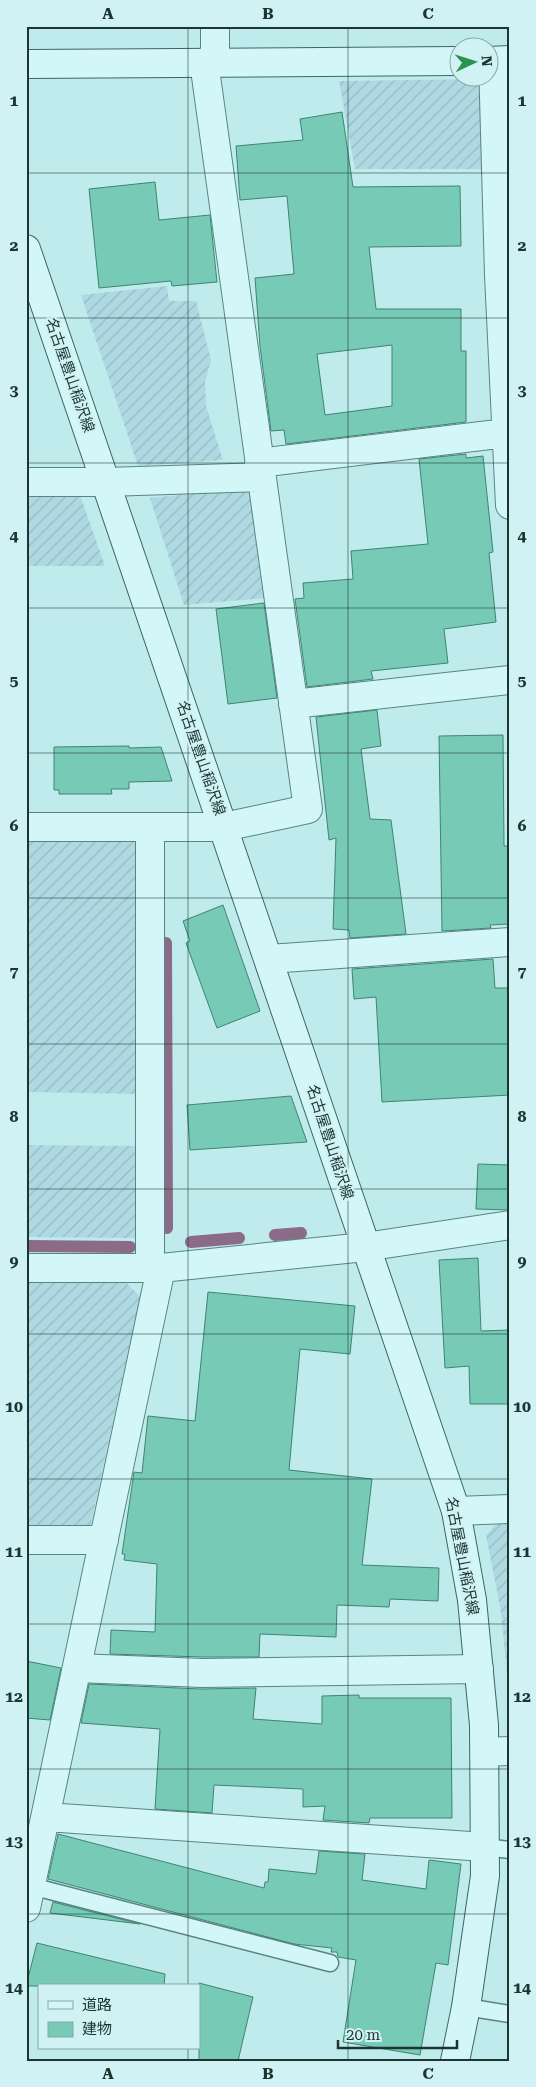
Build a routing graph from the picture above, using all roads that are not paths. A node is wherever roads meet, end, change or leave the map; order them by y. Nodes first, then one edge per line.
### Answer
1 (215, 26) edge
2 (448, 61) edge
3 (210, 62) junction
4 (26, 64) edge
5 (497, 88) edge
6 (26, 249) edge
7 (506, 433) junction
8 (260, 470) junction
9 (26, 482) edge
10 (106, 482) junction
11 (510, 505) edge
12 (510, 680) edge
13 (293, 704) junction
14 (26, 827) edge
15 (150, 827) junction
16 (224, 827) junction
17 (510, 942) edge
18 (269, 959) junction
19 (510, 1225) edge
20 (365, 1247) junction
21 (26, 1268) edge
22 (156, 1268) junction
23 (510, 1509) edge
24 (456, 1511) junction
25 (26, 1540) edge
26 (104, 1540) junction
27 (77, 1668) junction
28 (479, 1669) junction
29 (497, 1751) edge
30 (46, 1817) junction
31 (498, 1849) edge
32 (29, 1898) edge
33 (330, 1963) dead end
34 (466, 2007) junction
35 (510, 2014) edge
36 (455, 2061) edge

1 - 3 street
2 - 3 street
3 - 4 street
3 - 8 street
5 - 7 street
6 - 10 street, 名古屋豊山稲沢線
7 - 8 street
7 - 11 street
8 - 10 street
8 - 13 street
9 - 10 street
10 - 16 street, 名古屋豊山稲沢線
12 - 13 street
13 - 16 street
14 - 15 street
15 - 16 street
15 - 22 street
16 - 18 street, 名古屋豊山稲沢線
17 - 18 street
18 - 20 street, 名古屋豊山稲沢線
19 - 20 street
20 - 22 street
20 - 24 street, 名古屋豊山稲沢線
21 - 22 street
22 - 26 street
23 - 24 street
24 - 28 street, 名古屋豊山稲沢線
25 - 26 street
26 - 27 street
27 - 28 street
27 - 30 street
28 - 29 street, 名古屋豊山稲沢線
29 - 31 street, 名古屋豊山稲沢線
30 - 31 street
30 - 32 street
31 - 34 street, 名古屋豊山稲沢線
32 - 33 lane
34 - 35 lane
34 - 36 street, 名古屋豊山稲沢線

